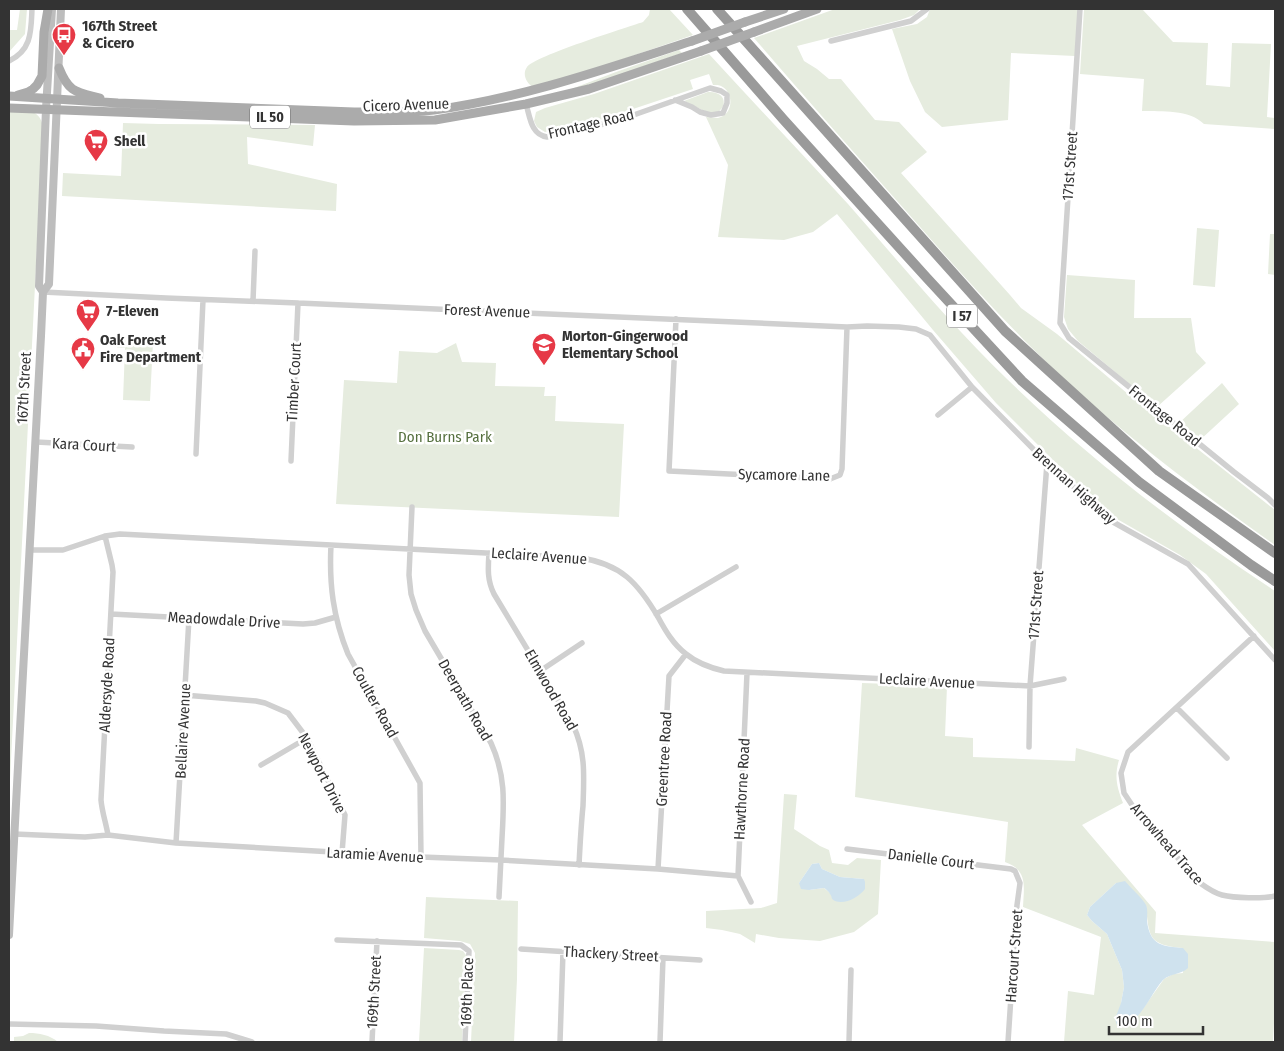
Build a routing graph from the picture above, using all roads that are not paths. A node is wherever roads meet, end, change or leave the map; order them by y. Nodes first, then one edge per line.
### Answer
1 (32, 9) edge
2 (48, 9) edge
3 (52, 9) edge
4 (61, 9) edge
5 (686, 9) edge
6 (717, 9) edge
7 (784, 9) edge
8 (817, 9) edge
9 (927, 9) edge
10 (1080, 9) edge
11 (831, 41) dead end
12 (9, 61) edge
13 (59, 68) junction
14 (522, 93) junction
15 (11, 96) edge
16 (52, 99) junction
17 (675, 100) junction
18 (118, 103) junction
19 (526, 104) junction
20 (9, 108) edge
21 (46, 109) junction
22 (56, 110) junction
23 (255, 250) dead end
24 (43, 292) junction
25 (203, 300) junction
26 (253, 301) junction
27 (298, 303) junction
28 (676, 319) junction
29 (1060, 323) joint
30 (847, 327) junction
31 (930, 335) joint
32 (972, 387) junction
33 (938, 415) dead end
34 (36, 442) junction
35 (132, 447) dead end
36 (196, 454) dead end
37 (290, 461) dead end
38 (1047, 463) junction
39 (1275, 505) edge
40 (412, 507) dead end
41 (105, 536) junction
42 (331, 545) junction
43 (410, 549) junction
44 (29, 550) junction
45 (489, 553) junction
46 (1275, 553) edge
47 (736, 567) dead end
48 (1275, 581) edge
49 (111, 614) junction
50 (656, 614) junction
51 (189, 618) junction
52 (336, 618) junction
53 (1254, 636) junction
54 (582, 643) dead end
55 (686, 654) junction
56 (1275, 660) edge
57 (540, 671) junction
58 (747, 673) junction
59 (1064, 679) dead end
60 (1030, 686) junction
61 (184, 695) junction
62 (1177, 708) junction
63 (306, 738) junction
64 (1029, 747) dead end
65 (1227, 758) dead end
66 (261, 765) dead end
67 (14, 834) junction
68 (108, 835) junction
69 (176, 843) junction
70 (847, 849) dead end
71 (342, 853) junction
72 (421, 857) junction
73 (501, 860) junction
74 (579, 865) junction
75 (658, 869) junction
76 (1015, 870) joint
77 (738, 876) junction
78 (499, 896) dead end
79 (1275, 896) edge
80 (752, 902) dead end
81 (9, 935) edge
82 (337, 940) dead end
83 (377, 941) junction
84 (521, 949) dead end
85 (563, 952) junction
86 (663, 958) junction
87 (700, 960) dead end
88 (851, 970) dead end
89 (9, 1024) edge
90 (252, 1042) edge
91 (372, 1042) edge
92 (465, 1042) edge
93 (560, 1042) edge
94 (660, 1042) edge
95 (849, 1042) edge
96 (1008, 1042) edge

1 - 12 street
2 - 15 main road
3 - 16 main road, 167th Street
4 - 13 main road, 167th Street
5 - 48 highway, I 57
6 - 46 highway, I 57
7 - 14 main road, Cicero Avenue / IL 50, bridge
8 - 19 main road, Cicero Avenue / IL 50, bridge
9 - 11 street
10 - 29 street, 171st Street
13 - 16 main road, 167th Street
13 - 18 main road
14 - 18 main road, Cicero Avenue / IL 50
14 - 19 main road
15 - 16 main road, Cicero Avenue / IL 50
16 - 18 main road, Cicero Avenue / IL 50
16 - 21 main road, 167th Street
16 - 22 main road, 167th Street
17 - 17 street, Frontage Road
17 - 19 street, Frontage Road
19 - 22 main road, Cicero Avenue / IL 50
20 - 21 main road, Cicero Avenue / IL 50
21 - 22 main road, Cicero Avenue / IL 50
21 - 24 main road, 167th Street
22 - 24 main road, 167th Street
23 - 26 street
24 - 25 street, Forest Avenue
24 - 34 main road, 167th Street
25 - 26 street, Forest Avenue
25 - 36 street
26 - 27 street, Forest Avenue
27 - 28 street, Forest Avenue
27 - 37 street, Timber Court
28 - 30 street, Forest Avenue
28 - 30 street, Sycamore Lane
29 - 39 street, Frontage Road
30 - 31 street, Forest Avenue
31 - 32 street, Brennan Highway
32 - 33 street
32 - 38 street, Brennan Highway
34 - 35 street, Kara Court
34 - 44 main road, 167th Street
38 - 53 street, Brennan Highway
38 - 60 street, 171st Street
40 - 43 street, Deerpath Road
41 - 42 street, Leclaire Avenue
41 - 44 street, Leclaire Avenue
41 - 49 street, Aldersyde Road
42 - 43 street, Leclaire Avenue
42 - 52 street, Coulter Road
43 - 45 street, Leclaire Avenue
43 - 73 street, Deerpath Road
44 - 67 main road, 167th Street
45 - 50 street, Leclaire Avenue
45 - 57 street, Elmwood Road
47 - 50 street
49 - 51 street, Meadowdale Drive
49 - 68 street, Aldersyde Road
50 - 55 street, Leclaire Avenue
51 - 52 street, Meadowdale Drive
51 - 61 street, Bellaire Avenue
52 - 72 street, Coulter Road
53 - 56 street, Brennan Highway
53 - 62 street, Arrowhead Trace
54 - 57 street
55 - 58 street, Leclaire Avenue
55 - 75 street, Greentree Road
57 - 74 street, Elmwood Road
58 - 60 street, Leclaire Avenue
58 - 77 street, Hawthorne Road
59 - 60 street, Leclaire Avenue
60 - 64 street, 171st Street
61 - 63 street, Newport Drive
61 - 69 street, Bellaire Avenue
62 - 65 street
62 - 79 street, Arrowhead Trace
63 - 66 street
63 - 71 street, Newport Drive
67 - 68 street, Laramie Avenue
67 - 81 main road, 167th Street
68 - 69 street, Laramie Avenue
69 - 71 street, Laramie Avenue
70 - 76 street, Danielle Court
71 - 72 street, Laramie Avenue
72 - 73 street, Laramie Avenue
73 - 74 street, Laramie Avenue
73 - 78 street, Deerpath Road
74 - 75 street, Laramie Avenue
75 - 77 street, Laramie Avenue
76 - 96 street, Harcourt Street
77 - 80 street
82 - 83 street
83 - 91 street, 169th Street
83 - 92 street, 169th Place
84 - 85 street, Thackery Street
85 - 86 street, Thackery Street
85 - 93 street
86 - 87 street, Thackery Street
86 - 94 street
88 - 95 street
89 - 90 street

